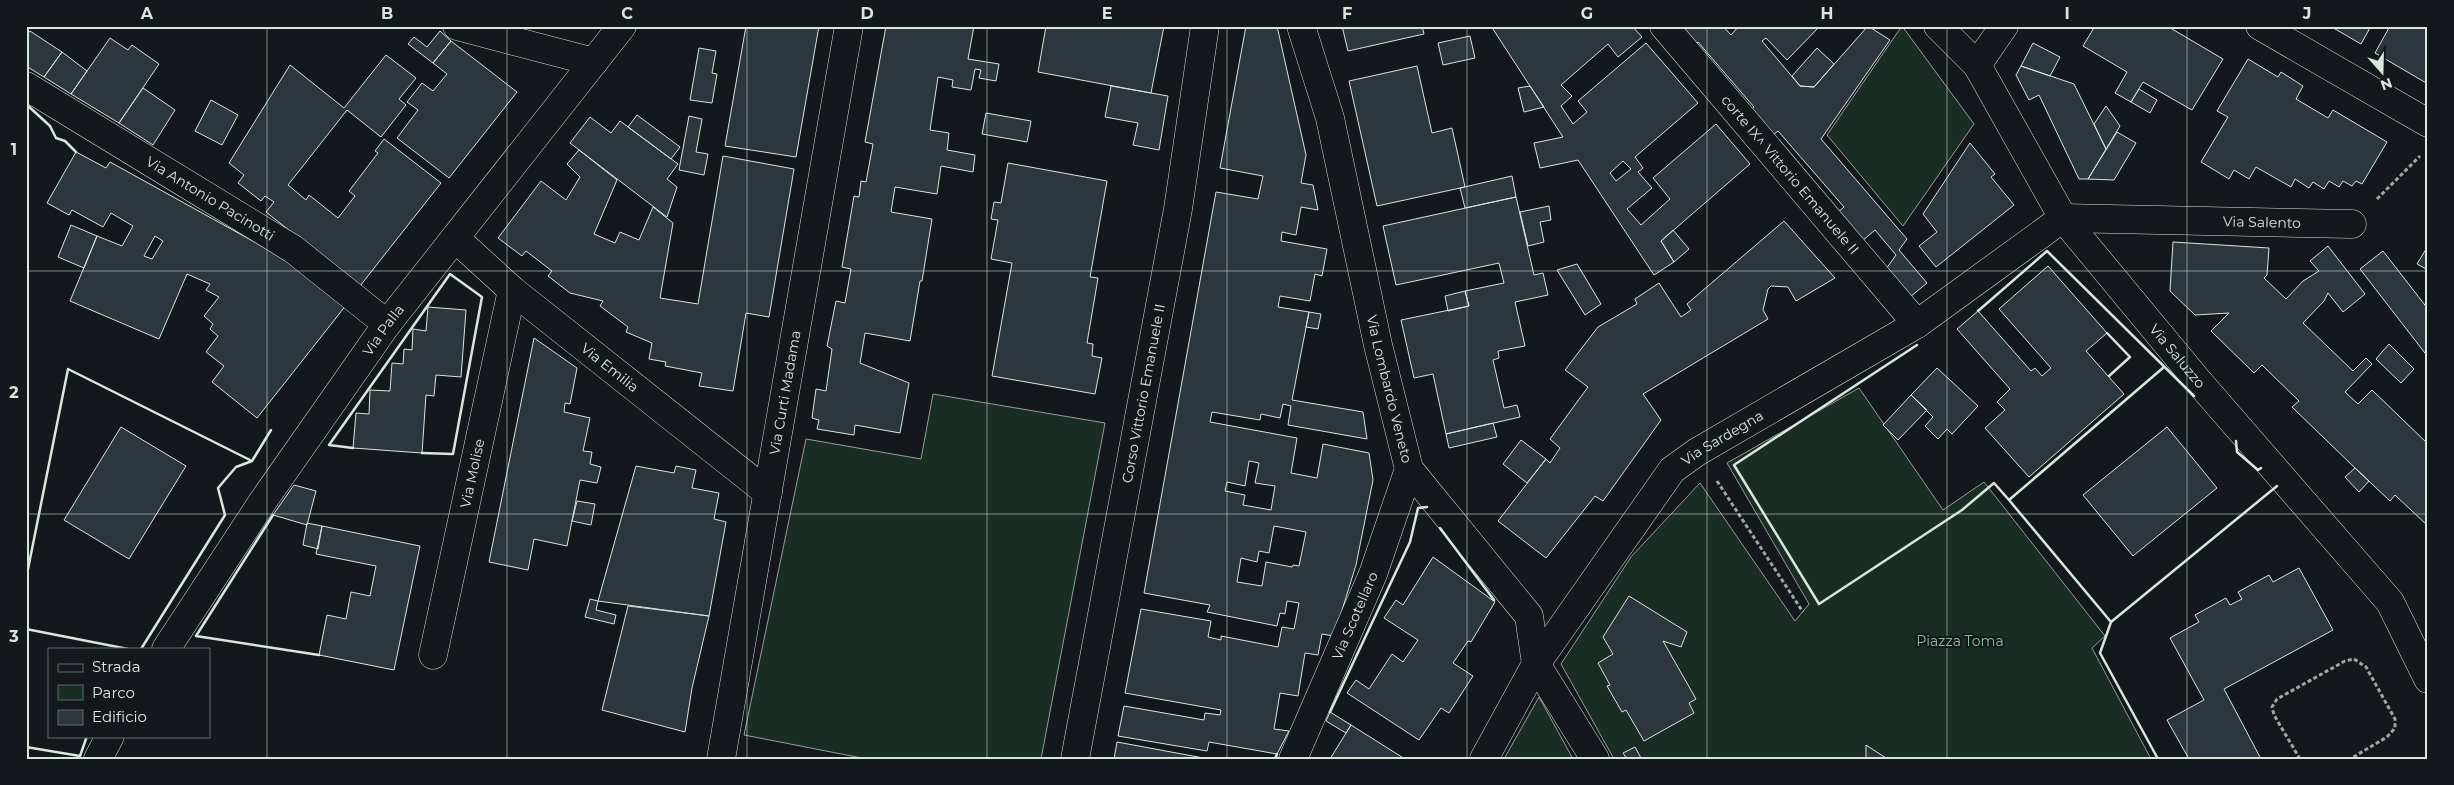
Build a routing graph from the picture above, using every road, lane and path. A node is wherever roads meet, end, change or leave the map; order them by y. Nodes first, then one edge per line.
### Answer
1 (457, 26) edge
2 (622, 26) edge
3 (849, 26) edge
4 (1205, 26) edge
5 (1301, 26) edge
6 (1664, 26) edge
7 (1938, 26) edge
8 (2004, 26) edge
9 (2260, 26) edge
10 (594, 62) junction
11 (1977, 65) junction
12 (26, 86) edge
13 (2428, 123) edge
14 (2421, 155) dead end
15 (2063, 218) junction
16 (2352, 224) joint
17 (455, 238) junction
18 (512, 290) junction
19 (387, 324) junction
20 (1917, 324) junction
21 (1698, 452) junction
22 (1409, 469) junction
23 (768, 492) junction
24 (1803, 612) dead end
25 (167, 648) edge
26 (433, 655) dead end
27 (1536, 664) junction
28 (2428, 679) edge
29 (109, 738) edge
30 (98, 759) edge
31 (721, 759) edge
32 (1075, 759) edge
33 (1294, 759) edge
34 (1484, 759) edge
35 (1595, 759) edge
36 (2300, 759) edge
37 (2350, 759) edge

1 - 10 street
2 - 10 street, Via Palla
3 - 23 street, Via Curti Madama
4 - 32 street, Corso Vittorio Emanuele II
5 - 22 street, Via Lombardo Veneto
6 - 20 street, corte IX^ Vittorio Emanuele II
7 - 11 street, Via Saluzzo
8 - 11 street
9 - 13 street
10 - 17 street, Via Palla
11 - 15 street, Via Saluzzo
12 - 19 street, Via Antonio Pacinotti
14 - 16 path
15 - 16 street, Via Salento
15 - 20 street, Via Sardegna
15 - 28 street, Via Saluzzo
17 - 18 street, Via Emilia
17 - 19 street, Via Palla
18 - 23 street, Via Emilia
18 - 26 street, Via Molise
19 - 25 street, Via Palla
20 - 21 street, Via Sardegna
21 - 24 path
21 - 27 street, Via Sardegna
22 - 27 street, Via Lombardo Veneto
22 - 33 street, Via Scotellaro
23 - 31 street, Via Curti Madama
27 - 34 street, Via Sardegna
27 - 35 street, Via Lombardo Veneto
29 - 30 street
36 - 37 path

